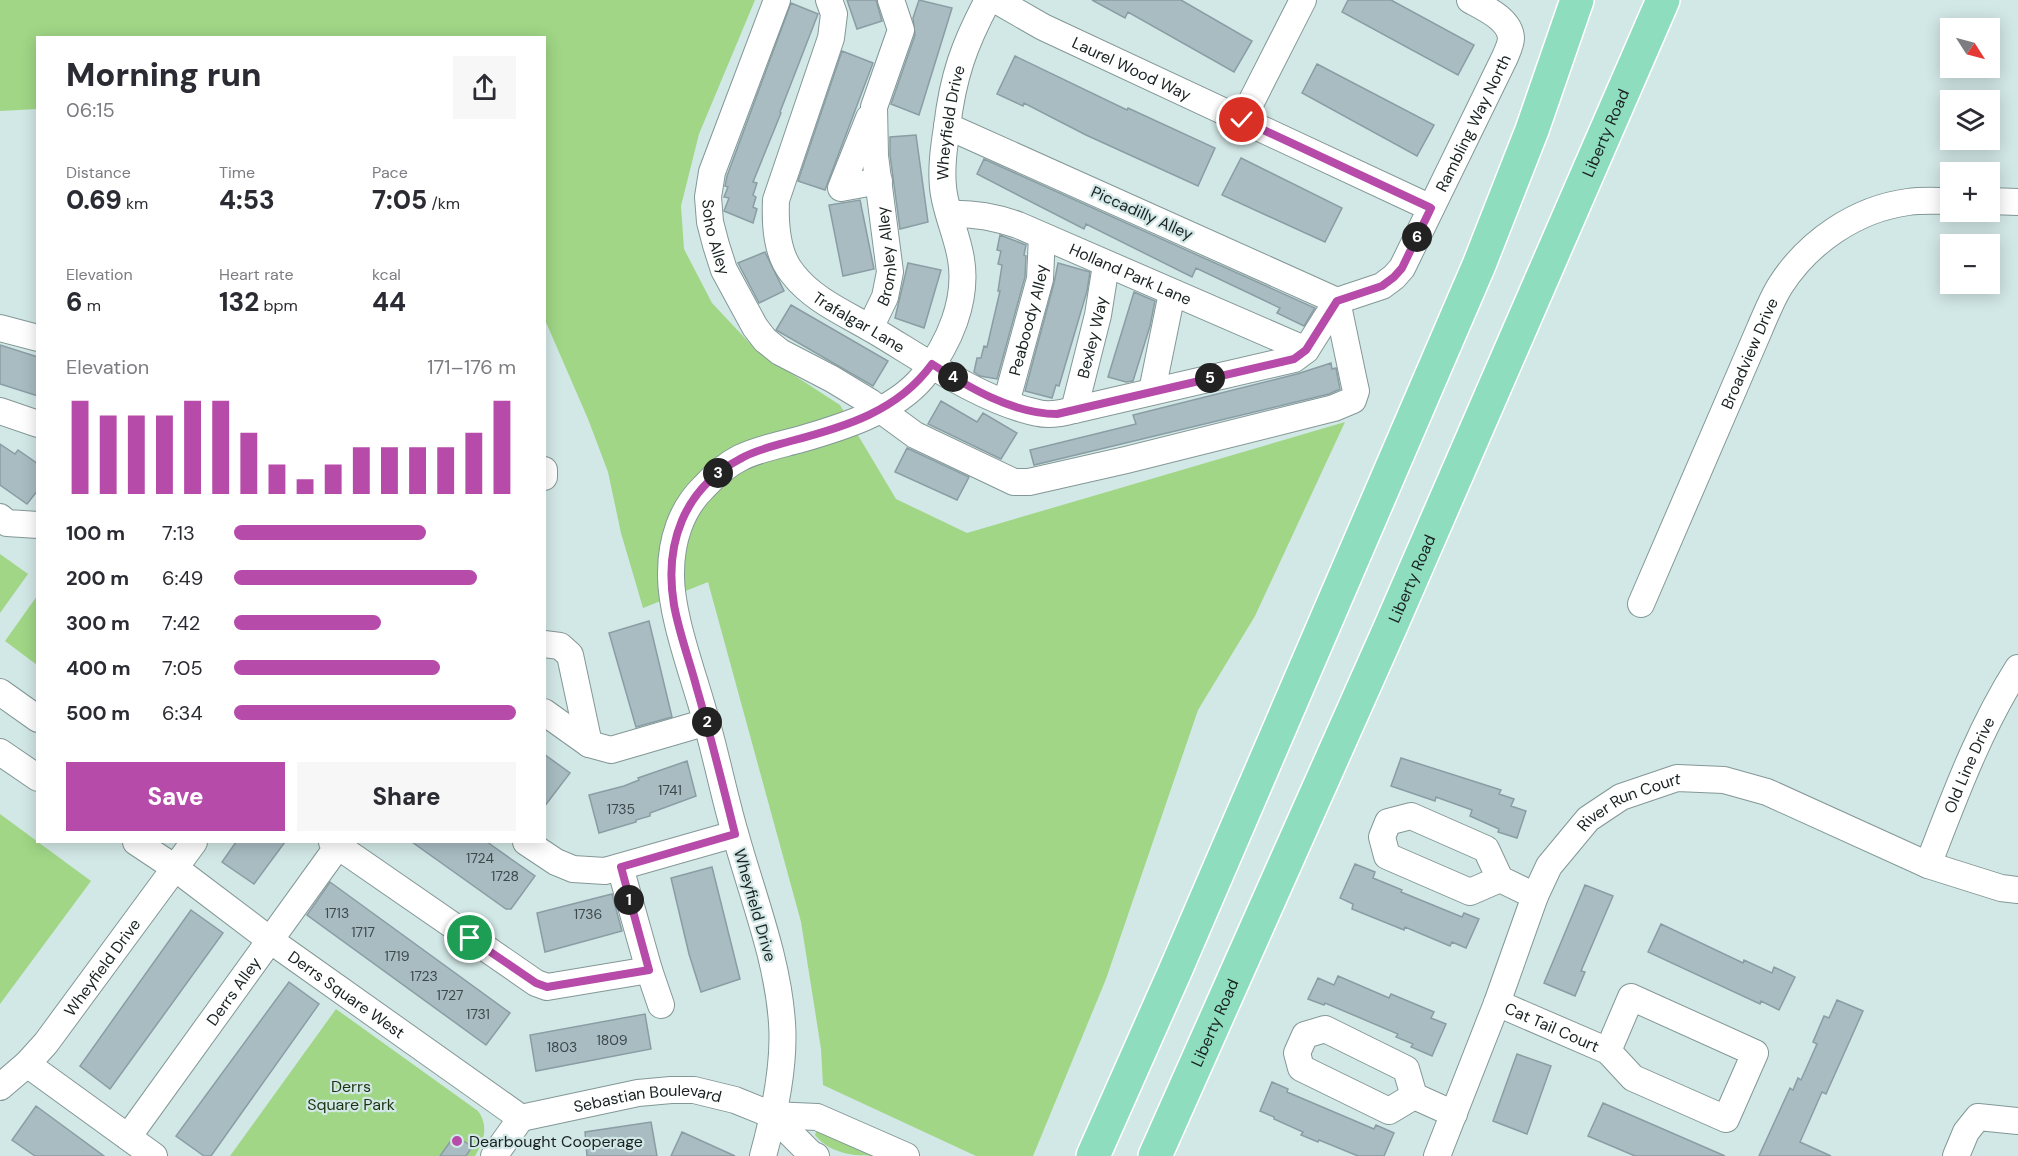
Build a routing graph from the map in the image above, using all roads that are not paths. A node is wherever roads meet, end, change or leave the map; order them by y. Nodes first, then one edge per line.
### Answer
1 (777, 0) edge
2 (830, 0) edge
3 (891, 0) edge
4 (988, 0) edge
5 (996, 0) edge
6 (1303, 0) edge
7 (1470, 0) edge
8 (1576, 0) edge
9 (1663, 0) edge
10 (874, 107) junction
11 (1242, 120) junction
12 (947, 126) junction
13 (879, 181) junction
14 (1940, 201) edge
15 (2000, 201) edge
16 (2018, 202) edge
17 (1431, 208) junction
18 (950, 214) junction
19 (1042, 236) junction
20 (1106, 265) junction
21 (1172, 293) junction
22 (1337, 301) junction
23 (0, 328) edge
24 (870, 328) junction
25 (36, 337) edge
26 (1306, 350) junction
27 (932, 364) junction
28 (1152, 391) junction
29 (1006, 403) junction
30 (881, 410) junction
31 (1074, 410) junction
32 (0, 411) edge
33 (36, 423) edge
34 (0, 517) edge
35 (36, 525) edge
36 (1641, 604) dead end
37 (546, 644) edge
38 (2018, 668) edge
39 (0, 692) edge
40 (546, 713) edge
41 (36, 718) edge
42 (707, 722) junction
43 (589, 744) junction
44 (0, 752) edge
45 (36, 777) edge
46 (735, 834) junction
47 (138, 843) edge
48 (193, 843) edge
49 (528, 843) edge
50 (335, 844) edge
51 (1928, 865) junction
52 (621, 867) junction
53 (175, 868) junction
54 (1500, 879) dead end
55 (2018, 890) edge
56 (1535, 896) junction
57 (270, 940) junction
58 (649, 970) junction
59 (1497, 1003) junction
60 (661, 1005) dead end
61 (1608, 1051) junction
62 (27, 1064) junction
63 (0, 1087) edge
64 (1414, 1096) dead end
65 (1454, 1114) junction
66 (772, 1115) junction
67 (521, 1118) junction
68 (2018, 1121) edge
69 (128, 1137) junction
70 (1099, 1143) edge
71 (154, 1156) edge
72 (494, 1156) edge
73 (763, 1156) edge
74 (816, 1156) edge
75 (906, 1156) edge
76 (1074, 1156) edge
77 (1155, 1156) edge
78 (1437, 1156) edge
79 (1956, 1156) edge

1 - 30 street, Soho Alley
2 - 24 street, Trafalgar Lane
3 - 10 street, Bromley Alley
4 - 12 street, Wheyfield Drive
5 - 11 street, Laurel Wood Way
6 - 11 street
7 - 17 street, Rambling Way North
8 - 70 main road
9 - 77 main road, Liberty Road
10 - 13 street, Bromley Alley
10 - 13 street, Bromley Alley
11 - 17 street, Laurel Wood Way
12 - 18 street, Wheyfield Drive
12 - 22 street, Piccadilly Alley
13 - 24 street, Bromley Alley
14 - 36 street, Broadview Drive
15 - 16 street
17 - 22 street, Rambling Way North
18 - 19 street, Holland Park Lane
18 - 27 street, Wheyfield Drive
19 - 20 street, Holland Park Lane
19 - 29 street, Peaboody Alley
20 - 21 street, Holland Park Lane
20 - 31 street, Bexley Way
21 - 26 street, Holland Park Lane
21 - 28 street
22 - 26 street
22 - 30 street, Soho Alley
23 - 25 street
24 - 27 street, Trafalgar Lane
26 - 28 street, Trafalgar Lane
27 - 29 street, Trafalgar Lane
27 - 30 street, Wheyfield Drive
28 - 31 street, Trafalgar Lane
29 - 31 street, Trafalgar Lane
30 - 42 street, Wheyfield Drive
32 - 33 street
34 - 35 street
37 - 43 street
38 - 51 street, Old Line Drive
39 - 41 street
40 - 43 street
42 - 43 street
42 - 46 street, Wheyfield Drive
44 - 45 street
46 - 52 street
46 - 66 street, Wheyfield Drive
47 - 53 street, Derrs Square West
48 - 53 street, Wheyfield Drive
49 - 52 street
50 - 57 street, Derrs Alley
50 - 58 street
51 - 55 street, River Run Court
51 - 56 street, River Run Court
52 - 58 street
53 - 57 street, Derrs Square West
53 - 62 street, Wheyfield Drive
54 - 56 street
56 - 59 street, River Run Court
57 - 67 street, Derrs Square West
57 - 69 street, Derrs Alley
58 - 60 street
59 - 61 street, Cat Tail Court
59 - 65 street, River Run Court
61 - 61 street
62 - 63 street, Wheyfield Drive
62 - 69 street
64 - 65 street
65 - 78 street, River Run Court
66 - 67 street, Sebastian Boulevard
66 - 73 street, Wheyfield Drive
66 - 74 street, Sebastian Boulevard
66 - 75 street, Sebastian Boulevard
67 - 72 street
68 - 79 street
69 - 71 street
70 - 76 main road

